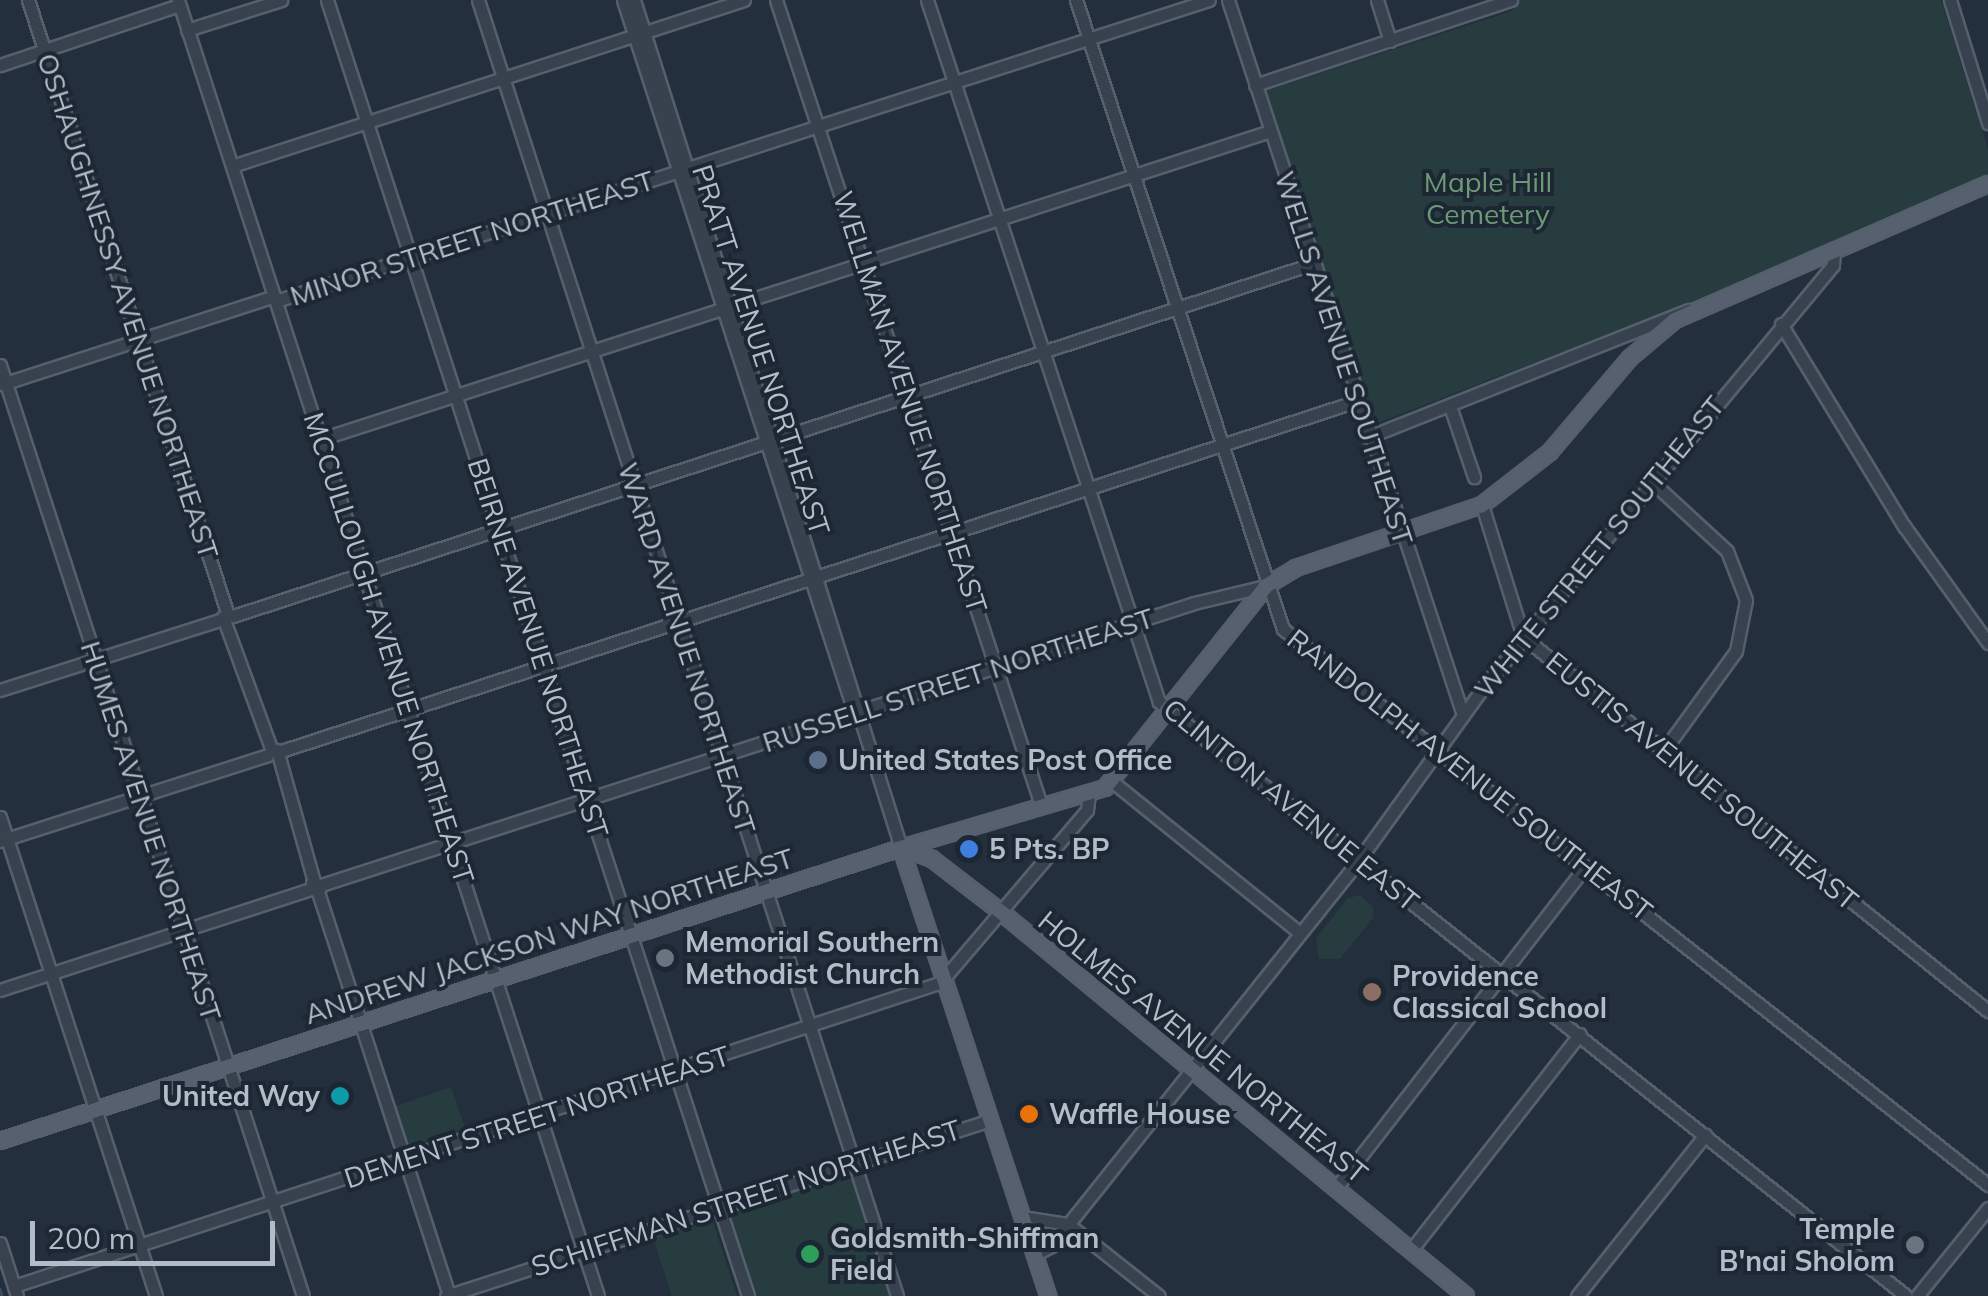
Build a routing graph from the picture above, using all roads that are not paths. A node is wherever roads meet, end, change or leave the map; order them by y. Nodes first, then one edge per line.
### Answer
1 (28, 0) edge
2 (281, 0) edge
3 (327, 0) edge
4 (478, 0) edge
5 (623, 0) edge
6 (634, 0) edge
7 (744, 0) edge
8 (776, 0) edge
9 (927, 0) edge
10 (1076, 0) edge
11 (1209, 0) edge
12 (1228, 0) edge
13 (1377, 0) edge
14 (1511, 0) edge
15 (1950, 0) edge
16 (178, 3) edge
17 (188, 30) junction
18 (640, 36) junction
19 (1088, 40) junction
20 (1390, 41) junction
21 (45, 51) junction
22 (0, 66) edge
23 (504, 80) junction
24 (954, 83) junction
25 (1256, 85) junction
26 (367, 123) junction
27 (1988, 123) edge
28 (819, 127) junction
29 (1270, 131) junction
30 (232, 166) junction
31 (683, 171) junction
32 (1132, 175) junction
33 (1988, 184) edge
34 (548, 213) junction
35 (998, 218) junction
36 (1834, 250) junction
37 (411, 258) junction
38 (1812, 260) junction
39 (863, 262) junction
40 (1312, 264) junction
41 (1812, 288) junction
42 (274, 298) junction
43 (727, 307) junction
44 (1699, 308) junction
45 (1177, 310) junction
46 (1781, 324) junction
47 (138, 339) junction
48 (592, 351) junction
49 (1042, 354) junction
50 (0, 365) edge
51 (3, 383) edge
52 (455, 395) junction
53 (908, 397) junction
54 (1356, 400) junction
55 (1452, 409) junction
56 (1368, 438) junction
57 (321, 439) junction
58 (770, 440) junction
59 (1220, 446) junction
60 (1474, 477) dead end
61 (1651, 481) junction
62 (634, 484) junction
63 (1088, 488) junction
64 (1482, 505) junction
65 (499, 529) junction
66 (952, 534) junction
67 (1402, 536) junction
68 (365, 574) junction
69 (814, 577) junction
70 (1266, 586) junction
71 (228, 618) junction
72 (678, 622) junction
73 (1131, 624) junction
74 (1524, 637) junction
75 (1988, 643) edge
76 (96, 660) junction
77 (543, 665) junction
78 (998, 667) junction
79 (0, 690) edge
80 (409, 708) junction
81 (1168, 710) junction
82 (1462, 715) junction
83 (859, 717) junction
84 (1146, 737) junction
85 (1437, 750) junction
86 (1664, 750) junction
87 (273, 754) junction
88 (723, 756) junction
89 (1114, 783) junction
90 (1089, 794) junction
91 (140, 797) junction
92 (587, 800) junction
93 (1041, 805) junction
94 (0, 816) edge
95 (4, 840) edge
96 (452, 842) junction
97 (902, 848) junction
98 (1358, 861) junction
99 (1586, 867) junction
100 (316, 887) junction
101 (767, 891) junction
102 (1001, 912) junction
103 (183, 930) junction
104 (1300, 933) junction
105 (631, 936) junction
106 (1504, 973) junction
107 (51, 974) junction
108 (497, 979) junction
109 (944, 980) junction
110 (0, 990) edge
111 (1988, 1012) edge
112 (360, 1024) junction
113 (812, 1028) junction
114 (1580, 1034) junction
115 (228, 1067) junction
116 (1191, 1068) junction
117 (676, 1072) junction
118 (95, 1110) junction
119 (540, 1116) junction
120 (990, 1120) junction
121 (1706, 1135) junction
122 (0, 1140) edge
123 (404, 1159) junction
124 (855, 1164) junction
125 (1988, 1184) edge
126 (1336, 1188) junction
127 (272, 1202) junction
128 (719, 1206) junction
129 (1988, 1208) edge
130 (1022, 1217) junction
131 (1068, 1224) junction
132 (0, 1244) edge
133 (140, 1244) junction
134 (1411, 1250) junction
135 (584, 1251) junction
136 (1034, 1255) junction
137 (15, 1291) edge
138 (156, 1296) edge
139 (303, 1296) edge
140 (448, 1296) edge
141 (598, 1296) edge
142 (748, 1296) edge
143 (897, 1296) edge
144 (1048, 1296) edge
145 (1159, 1296) edge
146 (1466, 1296) edge
147 (1577, 1296) edge
148 (1906, 1296) edge
149 (1917, 1296) edge

1 - 21 street, OSHAUGHNESSY AVENUE NORTHEAST
2 - 17 street
3 - 26 street, BEIRNE AVENUE NORTHEAST
4 - 23 street, WARD AVENUE NORTHEAST
5 - 18 street, PRATT AVENUE NORTHEAST
6 - 18 street, PRATT AVENUE NORTHEAST
7 - 18 street
8 - 28 street, WELLMAN AVENUE NORTHEAST
9 - 24 street, CLINTON AVENUE EAST
10 - 19 street, RANDOLPH AVENUE SOUTHEAST
11 - 19 street, MINOR STREET NORTHEAST
12 - 25 street, WELLS AVENUE SOUTHEAST
13 - 20 street
14 - 20 street
15 - 27 street
16 - 17 street, MCCULLOUGH AVENUE NORTHEAST
16 - 21 street
17 - 30 street, MCCULLOUGH AVENUE NORTHEAST
18 - 23 street
18 - 31 street, PRATT AVENUE NORTHEAST
19 - 24 street, MINOR STREET NORTHEAST
19 - 32 street, RANDOLPH AVENUE SOUTHEAST
20 - 25 street
21 - 22 street
21 - 47 street, OSHAUGHNESSY AVENUE NORTHEAST
23 - 26 street
23 - 34 street, WARD AVENUE NORTHEAST
24 - 28 street, MINOR STREET NORTHEAST
24 - 35 street, CLINTON AVENUE EAST
25 - 29 street, WELLS AVENUE SOUTHEAST
26 - 30 street
26 - 37 street, BEIRNE AVENUE NORTHEAST
28 - 31 street, MINOR STREET NORTHEAST
28 - 39 street, WELLMAN AVENUE NORTHEAST
29 - 32 street
29 - 40 street, WELLS AVENUE SOUTHEAST
30 - 42 street, MCCULLOUGH AVENUE NORTHEAST
31 - 34 street, MINOR STREET NORTHEAST
31 - 43 street, PRATT AVENUE NORTHEAST
32 - 35 street
32 - 45 street, RANDOLPH AVENUE SOUTHEAST
33 - 36 main road
34 - 37 street, MINOR STREET NORTHEAST
34 - 48 street, WARD AVENUE NORTHEAST
35 - 39 street
35 - 49 street, CLINTON AVENUE EAST
36 - 38 main road
36 - 41 street, WHITE STREET SOUTHEAST
37 - 42 street, MINOR STREET NORTHEAST
37 - 52 street, BEIRNE AVENUE NORTHEAST
38 - 41 street
38 - 44 main road
39 - 43 street
39 - 53 street, WELLMAN AVENUE NORTHEAST
40 - 45 street
40 - 54 street, WELLS AVENUE SOUTHEAST
41 - 46 street, WHITE STREET SOUTHEAST
42 - 47 street, MINOR STREET NORTHEAST
42 - 57 street, MCCULLOUGH AVENUE NORTHEAST
43 - 48 street
43 - 58 street, PRATT AVENUE NORTHEAST
44 - 55 street
44 - 64 main road
45 - 49 street
45 - 59 street, RANDOLPH AVENUE SOUTHEAST
46 - 61 street, WHITE STREET SOUTHEAST
46 - 75 street
47 - 51 street, MINOR STREET NORTHEAST
47 - 71 street, OSHAUGHNESSY AVENUE NORTHEAST
48 - 52 street
48 - 62 street, WARD AVENUE NORTHEAST
49 - 53 street
49 - 63 street, CLINTON AVENUE EAST
50 - 51 street, HUMES AVENUE NORTHEAST
51 - 76 street, HUMES AVENUE NORTHEAST
52 - 57 street
52 - 65 street, BEIRNE AVENUE NORTHEAST
53 - 58 street
53 - 66 street, WELLMAN AVENUE NORTHEAST
54 - 56 street, WELLS AVENUE SOUTHEAST
54 - 59 street
55 - 56 street
55 - 60 street
56 - 67 street, WELLS AVENUE SOUTHEAST
57 - 68 street, MCCULLOUGH AVENUE NORTHEAST
58 - 62 street
58 - 69 street, PRATT AVENUE NORTHEAST
59 - 63 street
59 - 70 street, RANDOLPH AVENUE SOUTHEAST
61 - 74 street, WHITE STREET SOUTHEAST
61 - 86 street
62 - 65 street
62 - 72 street, WARD AVENUE NORTHEAST
63 - 66 street
63 - 73 street, CLINTON AVENUE EAST
64 - 67 main road
64 - 74 street, EUSTIS AVENUE SOUTHEAST
65 - 68 street
65 - 77 street, BEIRNE AVENUE NORTHEAST
66 - 69 street
66 - 78 street, WELLMAN AVENUE NORTHEAST
67 - 70 main road
67 - 82 street, WELLS AVENUE SOUTHEAST
68 - 71 street
68 - 80 street, MCCULLOUGH AVENUE NORTHEAST
69 - 72 street
69 - 83 street, PRATT AVENUE NORTHEAST
70 - 73 street, RUSSELL STREET NORTHEAST
70 - 81 main road
70 - 85 street, RANDOLPH AVENUE SOUTHEAST
71 - 76 street
71 - 87 street, OSHAUGHNESSY AVENUE NORTHEAST
72 - 77 street
72 - 88 street, WARD AVENUE NORTHEAST
73 - 78 street, RUSSELL STREET NORTHEAST
73 - 81 street, CLINTON AVENUE EAST
74 - 82 street, WHITE STREET SOUTHEAST
74 - 86 street, EUSTIS AVENUE SOUTHEAST
76 - 79 street
76 - 91 street, HUMES AVENUE NORTHEAST
77 - 80 street
77 - 92 street, BEIRNE AVENUE NORTHEAST
78 - 83 street, RUSSELL STREET NORTHEAST
78 - 93 street, WELLMAN AVENUE NORTHEAST
80 - 87 street
80 - 96 street, MCCULLOUGH AVENUE NORTHEAST
81 - 84 main road
81 - 98 street, CLINTON AVENUE EAST
82 - 85 street, WHITE STREET SOUTHEAST
83 - 88 street, RUSSELL STREET NORTHEAST
83 - 97 street, PRATT AVENUE NORTHEAST
84 - 89 main road
84 - 93 main road
85 - 98 street, WHITE STREET SOUTHEAST
85 - 99 street, RANDOLPH AVENUE SOUTHEAST
86 - 111 street, EUSTIS AVENUE SOUTHEAST
87 - 91 street
87 - 100 street, OSHAUGHNESSY AVENUE NORTHEAST
88 - 92 street, RUSSELL STREET NORTHEAST
88 - 101 street, WARD AVENUE NORTHEAST
89 - 90 main road, ANDREW JACKSON WAY NORTHEAST
89 - 104 street
90 - 93 main road, ANDREW JACKSON WAY NORTHEAST
90 - 102 street, DEMENT STREET NORTHEAST
91 - 95 street
91 - 103 street, HUMES AVENUE NORTHEAST
92 - 96 street, RUSSELL STREET NORTHEAST
92 - 105 street, BEIRNE AVENUE NORTHEAST
93 - 97 main road, ANDREW JACKSON WAY NORTHEAST
94 - 95 street
95 - 107 street
96 - 100 street, RUSSELL STREET NORTHEAST
96 - 108 street, MCCULLOUGH AVENUE NORTHEAST
97 - 101 main road, ANDREW JACKSON WAY NORTHEAST
97 - 102 main road, HOLMES AVENUE NORTHEAST
97 - 109 main road, PRATT AVENUE NORTHEAST
98 - 104 street, WHITE STREET SOUTHEAST
98 - 106 street, CLINTON AVENUE EAST
99 - 106 street
99 - 125 street, RANDOLPH AVENUE SOUTHEAST
100 - 103 street, RUSSELL STREET NORTHEAST
100 - 112 street, OSHAUGHNESSY AVENUE NORTHEAST
101 - 105 main road, ANDREW JACKSON WAY NORTHEAST
101 - 113 street, WARD AVENUE NORTHEAST
102 - 109 street, DEMENT STREET NORTHEAST
102 - 116 main road, HOLMES AVENUE NORTHEAST
103 - 107 street, RUSSELL STREET NORTHEAST
103 - 115 street, HUMES AVENUE NORTHEAST
104 - 116 street, WHITE STREET SOUTHEAST
105 - 108 main road, ANDREW JACKSON WAY NORTHEAST
105 - 117 street, BEIRNE AVENUE NORTHEAST
106 - 114 street, CLINTON AVENUE EAST
106 - 126 street
107 - 110 street, RUSSELL STREET NORTHEAST
107 - 118 street
108 - 112 main road, ANDREW JACKSON WAY NORTHEAST
108 - 119 street, MCCULLOUGH AVENUE NORTHEAST
109 - 113 street, DEMENT STREET NORTHEAST
109 - 120 main road, PRATT AVENUE NORTHEAST
112 - 115 main road, ANDREW JACKSON WAY NORTHEAST
112 - 123 street, OSHAUGHNESSY AVENUE NORTHEAST
113 - 117 street, DEMENT STREET NORTHEAST
113 - 124 street, WARD AVENUE NORTHEAST
114 - 121 street, CLINTON AVENUE EAST
114 - 134 street
115 - 118 main road, ANDREW JACKSON WAY NORTHEAST
115 - 127 street, HUMES AVENUE NORTHEAST
116 - 126 main road, HOLMES AVENUE NORTHEAST
116 - 131 street, WHITE STREET SOUTHEAST
117 - 119 street, DEMENT STREET NORTHEAST
117 - 128 street, BEIRNE AVENUE NORTHEAST
118 - 122 main road, ANDREW JACKSON WAY NORTHEAST
118 - 133 street
119 - 123 street, DEMENT STREET NORTHEAST
119 - 135 street, MCCULLOUGH AVENUE NORTHEAST
120 - 124 street, SCHIFFMAN STREET NORTHEAST
120 - 130 main road, PRATT AVENUE NORTHEAST
121 - 147 street
121 - 148 street, CLINTON AVENUE EAST
123 - 127 street, DEMENT STREET NORTHEAST
123 - 140 street, OSHAUGHNESSY AVENUE NORTHEAST
124 - 128 street, SCHIFFMAN STREET NORTHEAST
124 - 143 street, WARD AVENUE NORTHEAST
126 - 134 main road, HOLMES AVENUE NORTHEAST
127 - 133 street, DEMENT STREET NORTHEAST
127 - 139 street, HUMES AVENUE NORTHEAST
128 - 135 street, SCHIFFMAN STREET NORTHEAST
128 - 142 street, BEIRNE AVENUE NORTHEAST
129 - 149 street
130 - 131 street
130 - 136 main road, PRATT AVENUE NORTHEAST
131 - 136 street, WHITE STREET SOUTHEAST
131 - 145 street
132 - 137 street
133 - 137 street, DEMENT STREET NORTHEAST
133 - 138 street
134 - 146 main road, HOLMES AVENUE NORTHEAST
135 - 140 street, SCHIFFMAN STREET NORTHEAST
135 - 141 street, MCCULLOUGH AVENUE NORTHEAST
136 - 144 main road, PRATT AVENUE NORTHEAST

